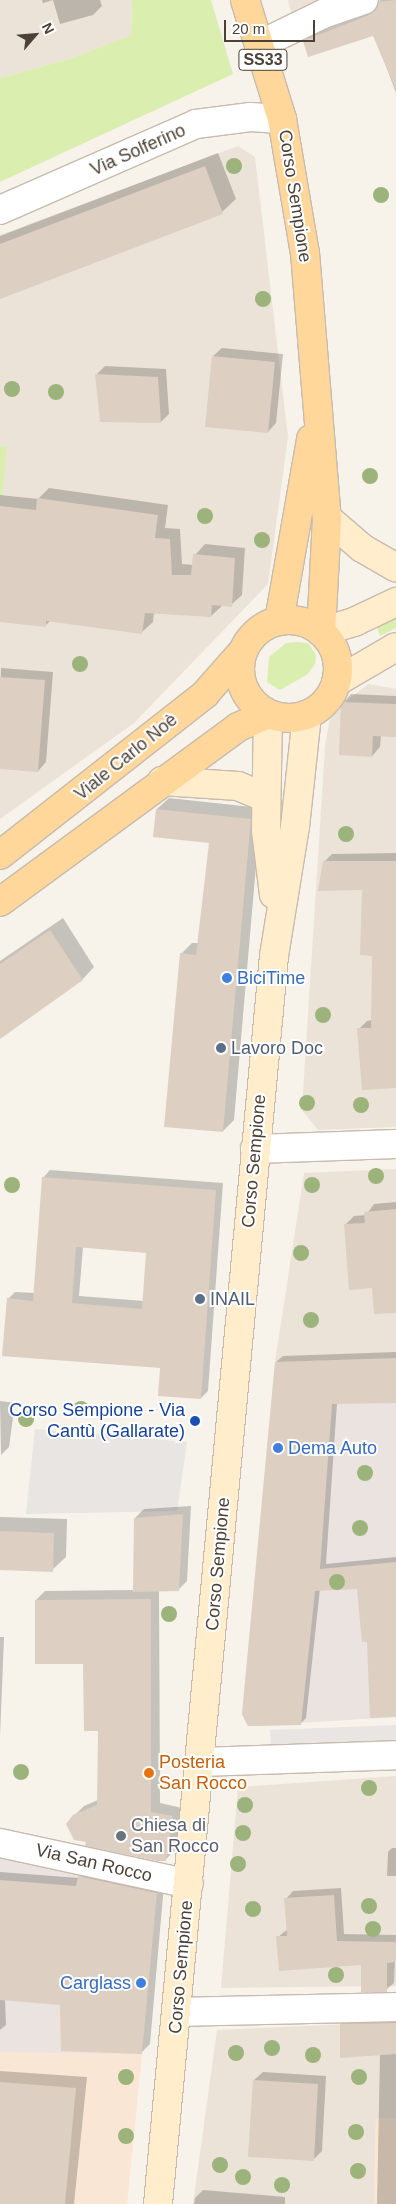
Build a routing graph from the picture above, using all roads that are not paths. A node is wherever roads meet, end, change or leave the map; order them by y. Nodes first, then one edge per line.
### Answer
1 (244, 0) edge
2 (364, 0) edge
3 (259, 45) junction
4 (282, 119) junction
5 (0, 210) edge
6 (318, 398) junction
7 (327, 518) junction
8 (396, 568) edge
9 (396, 602) edge
10 (279, 620) junction
11 (321, 632) junction
12 (396, 647) edge
13 (243, 651) junction
14 (336, 682) junction
15 (268, 714) junction
16 (307, 715) junction
17 (162, 781) junction
18 (266, 798) junction
19 (0, 855) edge
20 (0, 902) edge
21 (277, 924) junction
22 (396, 1144) edge
23 (255, 1149) junction
24 (396, 1755) edge
25 (200, 1762) junction
26 (0, 1843) edge
27 (188, 1884) junction
28 (396, 2006) edge
29 (177, 2012) junction
30 (158, 2204) edge

1 - 3 main road, Corso Sempione / SS33
2 - 3 street
3 - 4 main road, Corso Sempione / SS33
4 - 5 street, Via Solferino
4 - 6 main road, Corso Sempione
6 - 7 main road, Corso Sempione
6 - 10 main road, Corso Sempione
7 - 8 street
7 - 11 main road, Corso Sempione
9 - 11 street
10 - 11 main road
10 - 13 main road
11 - 14 main road
12 - 14 street
13 - 15 main road
13 - 19 main road, Viale Carlo Noè
14 - 16 main road
15 - 16 main road
15 - 17 main road
15 - 18 street, Corso Sempione
16 - 21 street, Corso Sempione
17 - 18 street
17 - 20 main road
18 - 21 street, Corso Sempione
21 - 23 street, Corso Sempione
22 - 23 street
23 - 25 street, Corso Sempione
24 - 25 street
25 - 27 street, Corso Sempione
26 - 27 street, Via San Rocco
27 - 29 street, Corso Sempione
28 - 29 street
29 - 30 street, Corso Sempione

